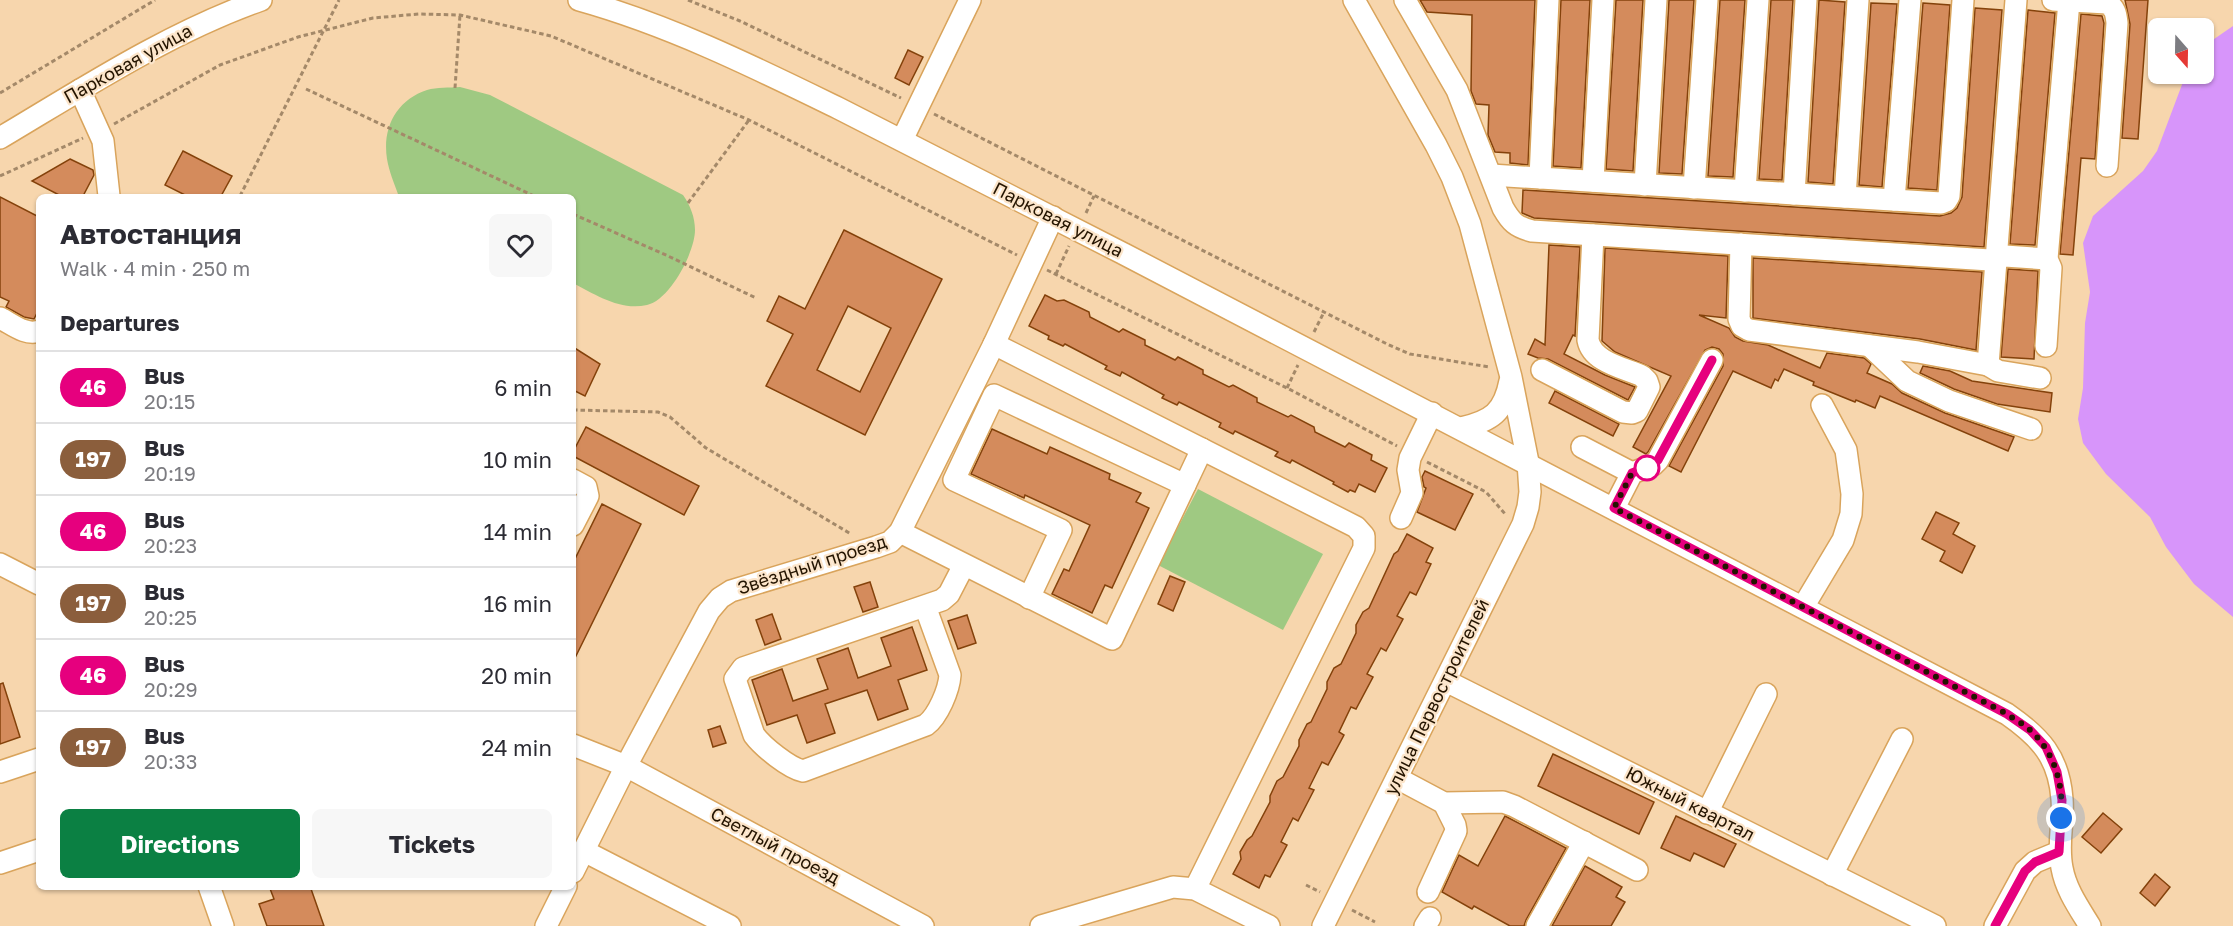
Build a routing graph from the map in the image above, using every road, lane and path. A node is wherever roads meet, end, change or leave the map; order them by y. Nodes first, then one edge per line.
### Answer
1 (155, 0) edge
2 (261, 0) edge
3 (339, 0) edge
4 (579, 0) edge
5 (688, 0) edge
6 (970, 0) edge
7 (1354, 0) edge
8 (1404, 0) edge
9 (1548, 0) edge
10 (1603, 0) edge
11 (1656, 0) edge
12 (1707, 0) edge
13 (1758, 0) edge
14 (1806, 0) edge
15 (1858, 0) edge
16 (1910, 0) edge
17 (1963, 0) edge
18 (2016, 0) edge
19 (2061, 0) edge
20 (460, 15) junction
21 (326, 30) junction
22 (455, 88) dead end
23 (306, 89) dead end
24 (80, 90) junction
25 (0, 93) edge
26 (919, 106) junction
27 (749, 120) junction
28 (99, 130) junction
29 (0, 138) edge
30 (902, 140) junction
31 (2107, 166) dead end
32 (1491, 175) junction
33 (0, 176) edge
34 (1540, 178) junction
35 (1593, 181) junction
36 (1645, 185) junction
37 (1694, 188) junction
38 (1745, 191) junction
39 (109, 194) edge
40 (241, 194) edge
41 (530, 194) edge
42 (1794, 194) junction
43 (1845, 197) junction
44 (1894, 201) junction
45 (688, 202) dead end
46 (576, 215) edge
47 (1053, 217) junction
48 (1593, 235) junction
49 (1741, 244) junction
50 (1996, 258) junction
51 (2048, 259) junction
52 (1032, 262) junction
53 (756, 298) dead end
54 (0, 318) edge
55 (36, 332) edge
56 (994, 344) junction
57 (1870, 346) junction
58 (2046, 346) dead end
59 (1918, 352) junction
60 (1712, 360) dead end
61 (1988, 365) junction
62 (1489, 367) dead end
63 (1542, 370) dead end
64 (1510, 377) junction
65 (2040, 378) dead end
66 (1907, 381) junction
67 (1822, 405) dead end
68 (576, 410) edge
69 (1432, 412) junction
70 (1461, 428) junction
71 (2031, 429) dead end
72 (1582, 447) dead end
73 (1202, 449) junction
74 (1412, 454) junction
75 (1528, 462) junction
76 (1632, 473) junction
77 (576, 482) edge
78 (1185, 485) junction
79 (1614, 508) junction
80 (1506, 515) dead end
81 (1401, 518) dead end
82 (576, 519) edge
83 (900, 532) junction
84 (853, 535) dead end
85 (0, 564) edge
86 (964, 565) junction
87 (36, 582) edge
88 (1029, 598) junction
89 (925, 606) junction
90 (1803, 607) junction
91 (1446, 681) junction
92 (1766, 694) dead end
93 (1902, 739) dead end
94 (576, 746) edge
95 (36, 760) edge
96 (626, 766) junction
97 (0, 771) edge
98 (1397, 778) junction
99 (1444, 802) junction
100 (1707, 813) junction
101 (1584, 842) junction
102 (36, 851) edge
103 (584, 851) junction
104 (2059, 852) junction
105 (0, 863) edge
106 (576, 866) edge
107 (1637, 870) dead end
108 (1832, 875) junction
109 (1195, 889) junction
110 (210, 890) edge
111 (564, 890) edge
112 (1428, 892) dead end
113 (697, 917) edge
114 (223, 926) edge
115 (546, 926) edge
116 (730, 926) edge
117 (923, 926) edge
118 (1041, 926) edge
119 (1269, 926) edge
120 (1323, 926) edge
121 (1537, 926) edge
122 (1935, 926) edge
123 (1995, 926) edge
124 (2090, 926) edge

1 - 25 path
2 - 24 street, Парковая улица
3 - 21 path
4 - 30 street, Парковая улица
5 - 26 path
6 - 26 street
7 - 64 street, улица Первостроителей
8 - 32 street
9 - 34 street
10 - 35 street
11 - 36 street
12 - 37 street
13 - 38 street
14 - 42 street
15 - 43 street
16 - 44 street
17 - 44 street
18 - 50 street
19 - 31 street
19 - 51 street
20 - 21 path
20 - 22 path
20 - 27 path
21 - 28 path
21 - 40 path
23 - 41 path
24 - 28 street
24 - 29 street, Парковая улица
26 - 30 street
26 - 62 path
27 - 45 path
27 - 52 path
28 - 33 path
28 - 39 street
30 - 47 street, Парковая улица
32 - 34 street
32 - 48 street
34 - 35 street
35 - 36 street
36 - 37 street
37 - 38 street
38 - 42 street
42 - 43 street
43 - 44 street
46 - 53 path
47 - 52 street, Звёздный проезд
47 - 69 street, Парковая улица
48 - 49 street
48 - 63 street
49 - 50 street
49 - 57 street
50 - 51 street
50 - 61 street
51 - 58 street
52 - 56 street, Звёздный проезд
52 - 74 path
54 - 55 street
56 - 73 street
56 - 83 street, Звёздный проезд
57 - 59 street
57 - 66 street
59 - 61 street
59 - 66 street
60 - 76 street
61 - 65 street
64 - 70 street
64 - 75 street, улица Первостроителей
66 - 71 street
67 - 90 street
68 - 84 path
69 - 70 street, Парковая улица
69 - 74 street
70 - 75 street, Парковая улица
72 - 76 street
73 - 78 street
73 - 109 street
74 - 80 path
74 - 81 street
75 - 79 street, Парковая улица
75 - 91 street, улица Первостроителей
76 - 79 street
77 - 82 street
78 - 88 street
78 - 88 street
79 - 90 street, Парковая улица
83 - 86 street
83 - 96 street, Звёздный проезд
85 - 87 street
86 - 88 street
86 - 89 street
89 - 89 street
90 - 104 street, Парковая улица
91 - 98 street, улица Первостроителей
91 - 100 street, Южный квартал
92 - 100 street
93 - 108 street
94 - 96 street, Светлый проезд
95 - 97 street
96 - 103 street, Звёздный проезд
96 - 117 street, Светлый проезд
98 - 99 street
98 - 120 street, улица Первостроителей
99 - 101 street
99 - 112 street
100 - 108 street, Южный квартал
101 - 107 street
101 - 121 street
102 - 105 street
103 - 106 street, Звёздный проезд
103 - 113 street
104 - 123 street
104 - 124 street, Парковая улица
108 - 122 street, Южный квартал
109 - 118 street
109 - 119 street
110 - 114 street
111 - 115 street
113 - 116 street

